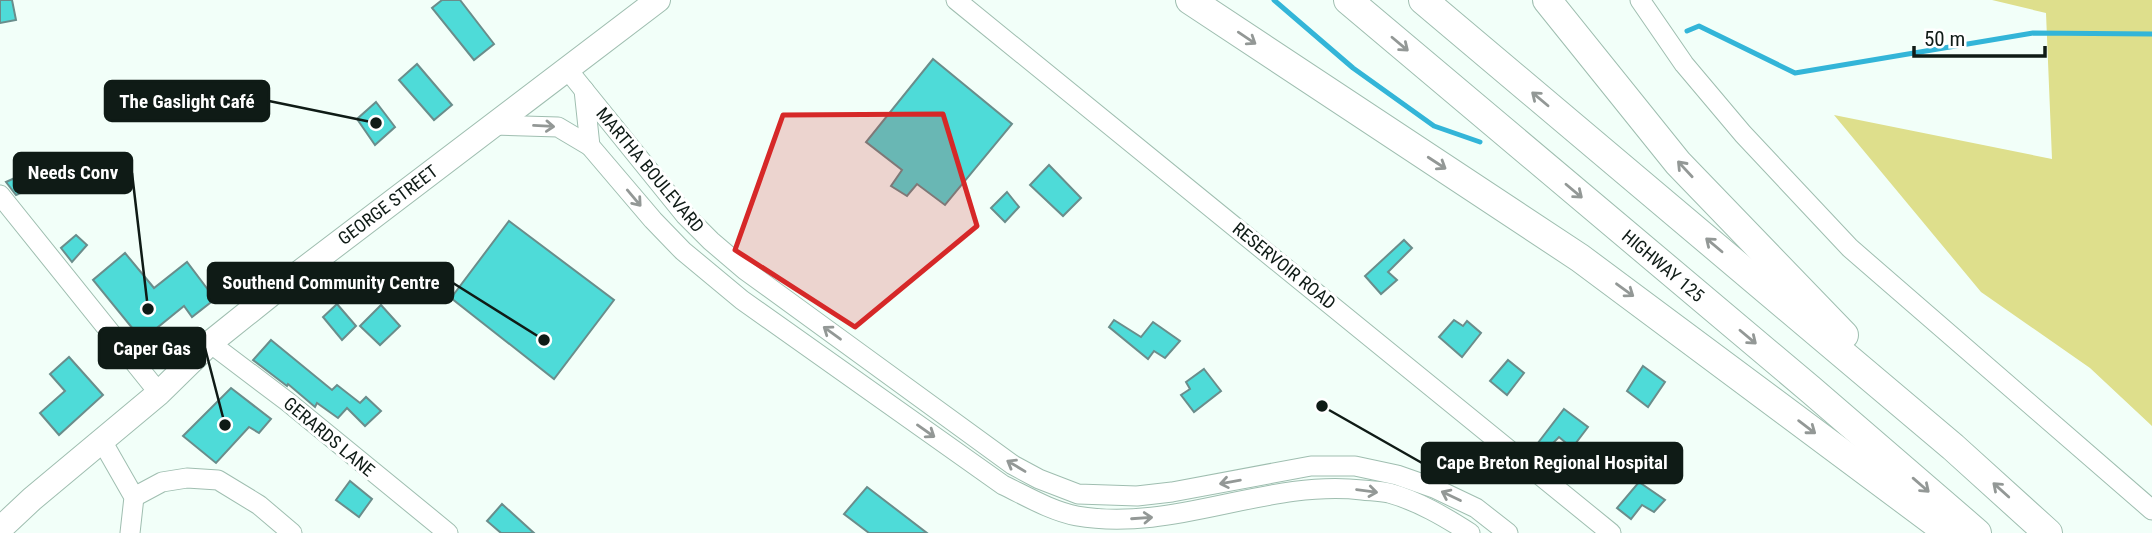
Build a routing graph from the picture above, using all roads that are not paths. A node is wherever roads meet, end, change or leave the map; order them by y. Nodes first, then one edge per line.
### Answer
1 (658, 0) edge
2 (956, 0) edge
3 (1190, 0) edge
4 (1348, 0) edge
5 (1423, 0) edge
6 (1547, 0) edge
7 (1640, 0) edge
8 (567, 69) junction
9 (584, 90) junction
10 (493, 125) junction
11 (590, 146) junction
12 (0, 195) edge
13 (210, 343) junction
14 (902, 384) junction
15 (159, 393) junction
16 (888, 404) junction
17 (102, 441) junction
18 (1954, 447) junction
19 (1078, 494) junction
20 (134, 497) junction
21 (2152, 510) edge
22 (1073, 524) edge
23 (0, 529) edge
24 (130, 533) edge
25 (292, 533) edge
26 (448, 533) edge
27 (1470, 533) edge
28 (1508, 533) edge
29 (1611, 533) edge
30 (1949, 533) edge
31 (1977, 533) edge
32 (2048, 533) edge

1 - 8 main road, GEORGE STREET
2 - 29 street, RESERVOIR ROAD
3 -> 30 highway
4 -> 31 highway, HIGHWAY 125
18 -> 5 highway
18 -> 6 highway
7 - 21 street
8 - 9 street
8 - 10 main road, GEORGE STREET
9 - 11 street, MARTHA BOULEVARD
14 -> 9 street, MARTHA BOULEVARD
10 -> 11 street
10 - 13 main road, GEORGE STREET
11 -> 16 street, MARTHA BOULEVARD
12 - 15 street
13 - 15 main road, GEORGE STREET
13 - 26 street, GERARDS LANE
14 - 16 street
19 -> 14 street, MARTHA BOULEVARD
15 - 17 main road, GEORGE STREET
16 -> 22 street, MARTHA BOULEVARD
17 - 20 street
17 - 23 main road, GEORGE STREET
32 -> 18 highway
19 - 22 street
28 -> 19 street, MARTHA BOULEVARD
20 - 24 street
20 - 25 street
22 -> 27 street, MARTHA BOULEVARD

